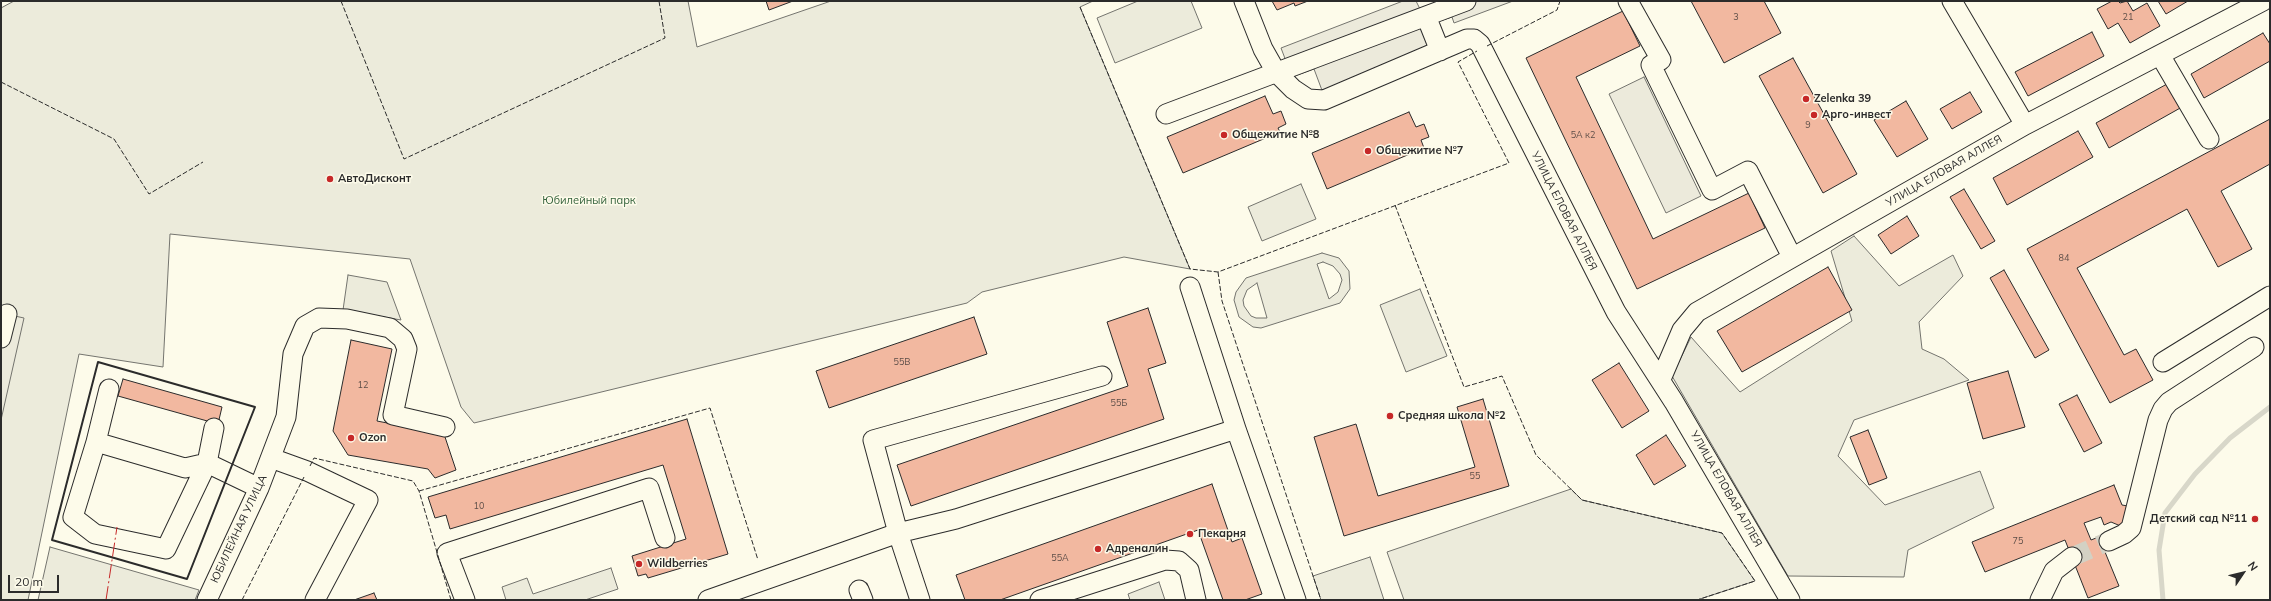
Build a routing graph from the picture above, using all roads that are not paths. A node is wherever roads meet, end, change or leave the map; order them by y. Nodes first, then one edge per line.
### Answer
1 (1244, 1) edge
2 (1466, 1) edge
3 (1628, 1) edge
4 (1952, 1) edge
5 (2263, 1) edge
6 (1426, 16) junction
7 (1440, 51) junction
8 (2160, 54) junction
9 (1276, 72) junction
10 (1166, 114) dead end
11 (2025, 125) junction
12 (2209, 138) dead end
13 (1792, 257) junction
14 (1190, 287) dead end
15 (2270, 296) edge
16 (7, 314) dead end
17 (1, 338) edge
18 (2254, 347) dead end
19 (2163, 362) dead end
20 (1102, 376) dead end
21 (1661, 379) junction
22 (109, 389) dead end
23 (444, 427) dead end
24 (214, 428) dead end
25 (1236, 429) junction
26 (96, 442) junction
27 (271, 458) junction
28 (207, 463) junction
29 (259, 488) junction
30 (898, 534) junction
31 (665, 538) dead end
32 (2108, 541) tunnel mouth
33 (2072, 557) tunnel mouth
34 (207, 600) edge
35 (315, 600) edge
36 (465, 600) edge
37 (708, 600) edge
38 (920, 600) edge
39 (1040, 600) edge
40 (1196, 600) edge
41 (1296, 600) edge
42 (1790, 600) edge
43 (2040, 600) edge

1 - 9 street
2 - 6 street
3 - 13 street
4 - 11 street
5 - 8 street, УЛИЦА ЕЛОВАЯ АЛЛЕЯ
6 - 7 street
6 - 9 street
7 - 9 street
7 - 21 street, УЛИЦА ЕЛОВАЯ АЛЛЕЯ
8 - 11 street, УЛИЦА ЕЛОВАЯ АЛЛЕЯ
8 - 12 street
9 - 10 street
11 - 13 street, УЛИЦА ЕЛОВАЯ АЛЛЕЯ
13 - 21 street, УЛИЦА ЕЛОВАЯ АЛЛЕЯ
14 - 25 street
15 - 19 street
16 - 17 street
18 - 32 street
20 - 30 street
21 - 42 street, УЛИЦА ЕЛОВАЯ АЛЛЕЯ
22 - 26 street
23 - 27 street, ЮБИЛЕЙНАЯ УЛИЦА
24 - 28 street
25 - 30 street
25 - 41 street
26 - 28 street
26 - 28 street
27 - 29 street, ЮБИЛЕЙНАЯ УЛИЦА
27 - 35 street
28 - 29 street
29 - 34 street, ЮБИЛЕЙНАЯ УЛИЦА
30 - 37 street
30 - 38 street
31 - 36 street
33 - 43 street
39 - 40 street

